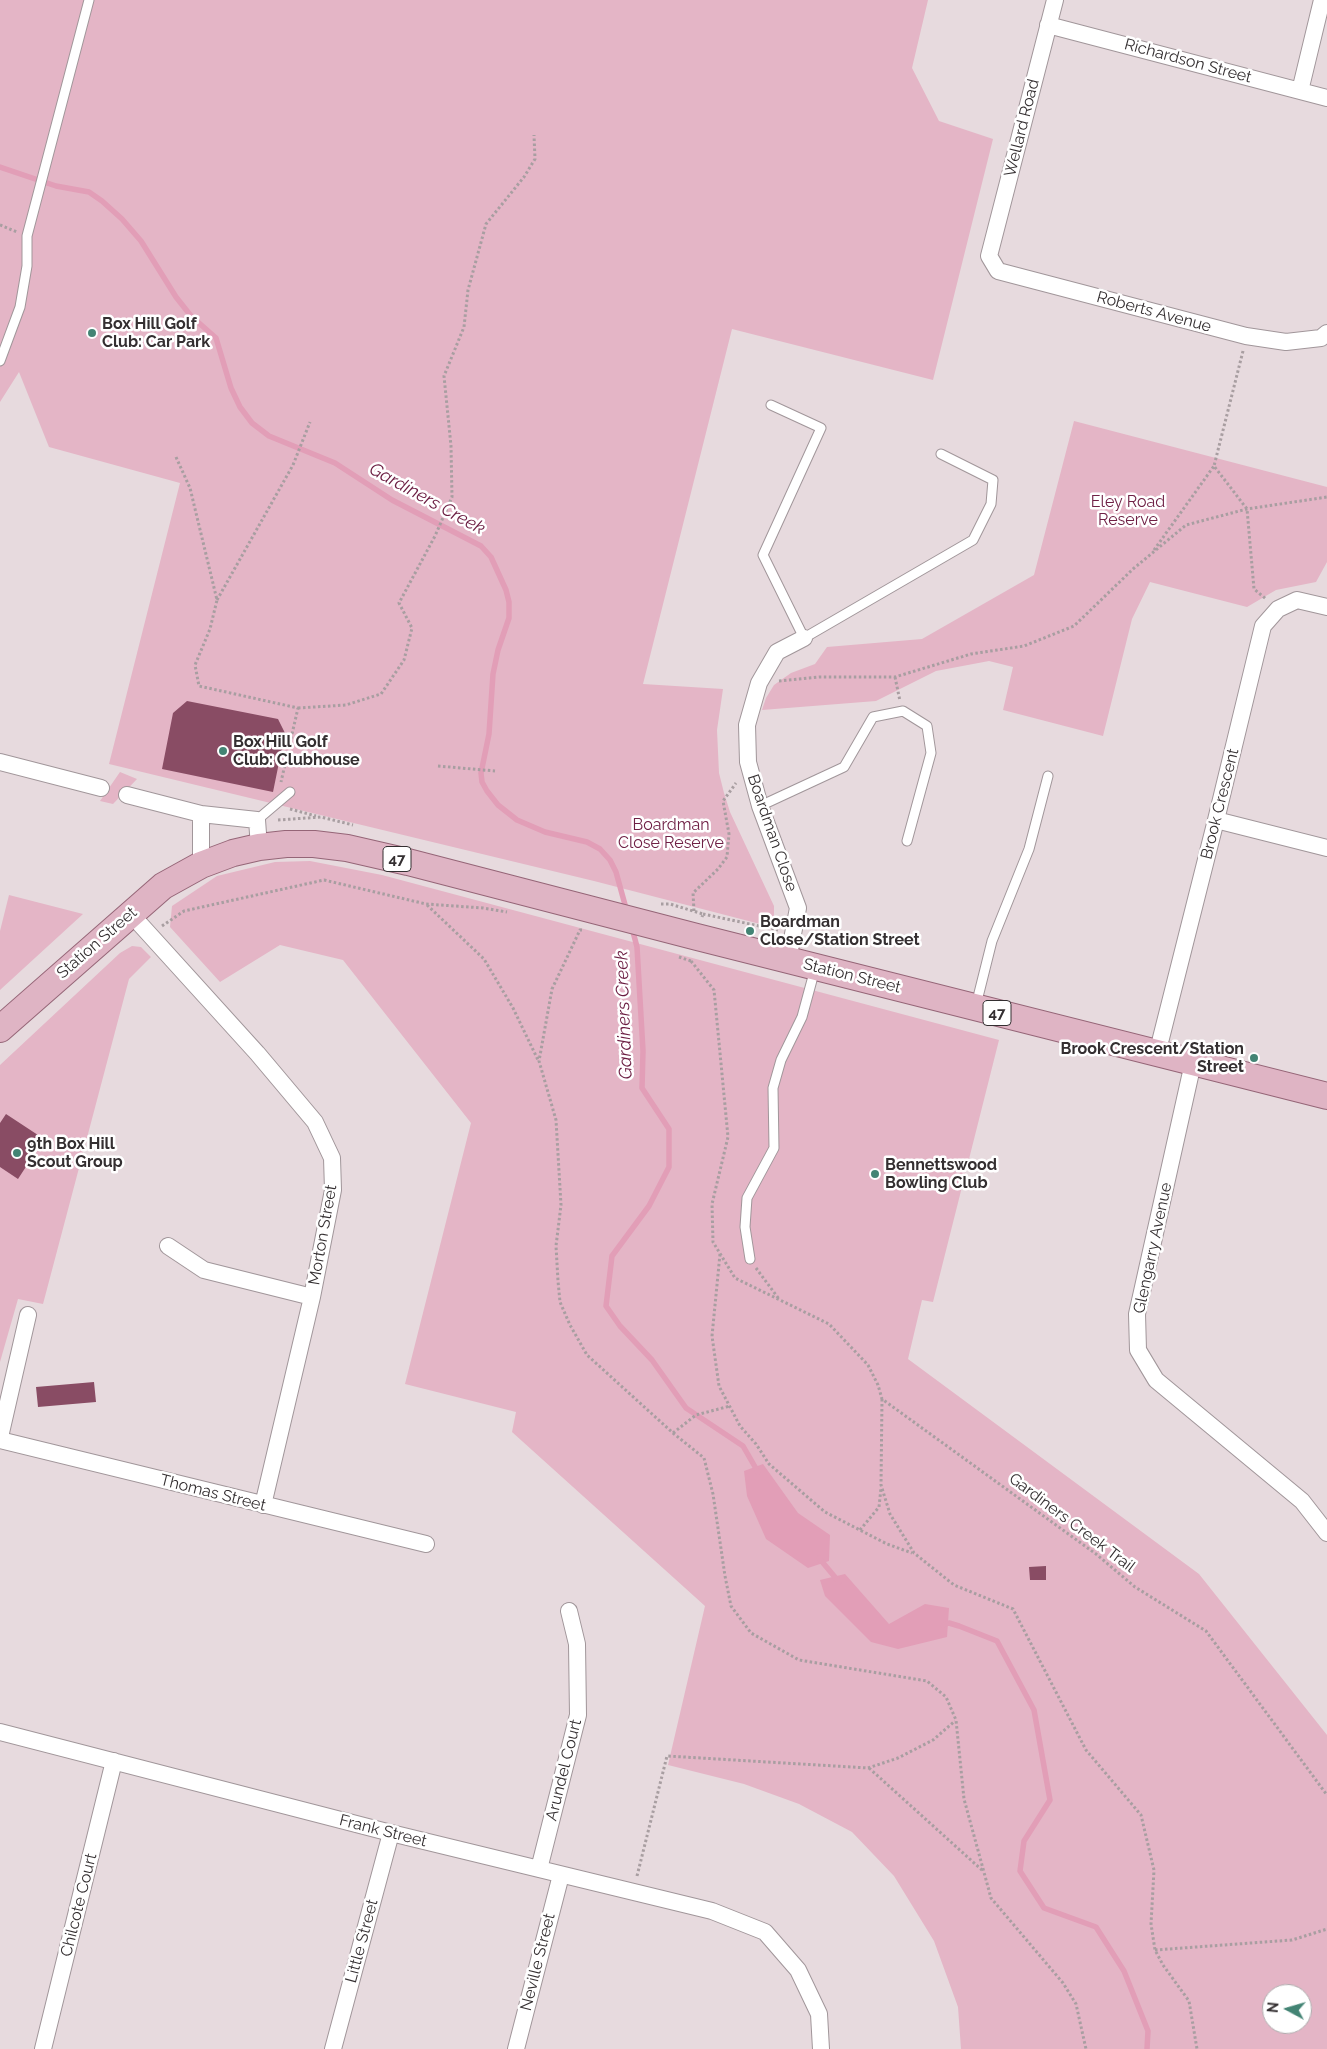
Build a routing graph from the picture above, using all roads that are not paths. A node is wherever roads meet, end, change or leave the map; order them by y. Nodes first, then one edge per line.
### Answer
1 (89, 0) edge
2 (1055, 0) edge
3 (1322, 0) edge
4 (1048, 25) junction
5 (1300, 90) junction
6 (1327, 98) edge
7 (989, 256) joint
8 (1327, 333) edge
9 (0, 361) edge
10 (771, 405) dead end
11 (941, 454) dead end
12 (1327, 607) edge
13 (804, 638) junction
14 (0, 762) edge
15 (1048, 776) dead end
16 (101, 788) dead end
17 (290, 792) dead end
18 (127, 795) dead end
19 (760, 806) junction
20 (201, 814) junction
21 (257, 820) junction
22 (1216, 820) junction
23 (907, 841) dead end
24 (259, 847) junction
25 (1327, 848) edge
26 (200, 865) junction
27 (130, 914) junction
28 (788, 960) junction
29 (815, 967) junction
30 (975, 1008) junction
31 (0, 1029) edge
32 (1157, 1054) junction
33 (1193, 1063) junction
34 (1327, 1096) edge
35 (168, 1246) dead end
36 (750, 1259) road end
37 (312, 1297) junction
38 (28, 1315) dead end
39 (0, 1438) edge
40 (263, 1505) junction
41 (1327, 1533) edge
42 (426, 1544) dead end
43 (569, 1611) dead end
44 (0, 1732) edge
45 (114, 1761) junction
46 (391, 1833) junction
47 (539, 1869) junction
48 (561, 1875) junction
49 (29, 2049) edge
50 (38, 2049) edge
51 (43, 2049) edge
52 (333, 2049) edge
53 (516, 2049) edge
54 (821, 2049) edge

1 - 9 lane
2 - 4 street, Wellard Road
3 - 5 street
4 - 5 street, Richardson Street
4 - 7 street, Wellard Road
5 - 6 street, Richardson Street
7 - 8 street, Roberts Avenue
10 - 13 lane
11 - 13 lane
12 - 22 street, Brook Crescent
13 - 19 street, Boardman Close
14 - 16 street
15 - 30 lane
17 - 21 lane
18 - 20 street
19 - 23 lane
19 - 28 street, Boardman Close
20 - 21 street
20 - 26 street
21 - 24 street
22 - 25 street
22 - 32 street, Brook Crescent
24 - 26 main road, Station Street / 47
24 - 28 main road, Station Street / 47
26 - 27 main road, Station Street / 47
27 - 31 main road, Station Street / 47
27 - 37 street, Morton Street
28 - 29 main road, Station Street / 47
29 - 30 main road, Station Street / 47
29 - 36 lane
30 - 32 main road, Station Street / 47
32 - 33 main road, Station Street / 47
33 - 34 main road, Station Street / 47
33 - 41 street, Glengarry Avenue
35 - 37 street
37 - 40 street, Morton Street
38 - 39 street
39 - 40 street, Thomas Street
40 - 42 street, Thomas Street
43 - 47 street, Arundel Court
44 - 45 street, Frank Street
45 - 46 street, Frank Street
45 - 51 street, Chilcote Court
46 - 47 street, Frank Street
46 - 52 street, Little Street
47 - 48 street, Frank Street
48 - 53 street, Neville Street
48 - 54 street, Frank Street
49 - 50 street

